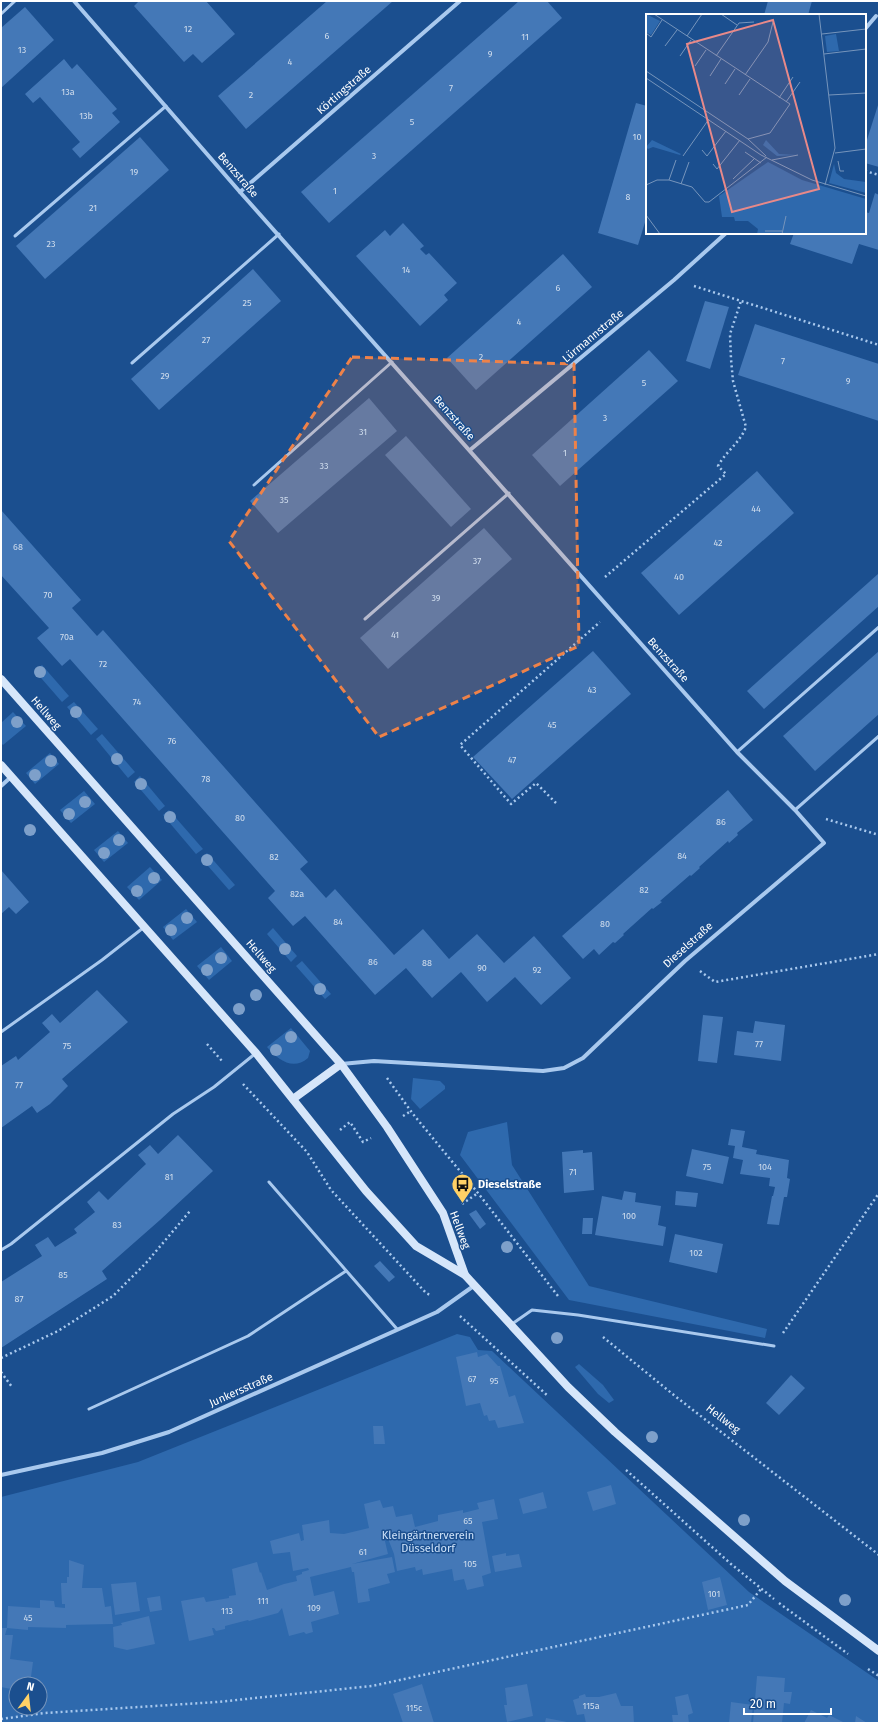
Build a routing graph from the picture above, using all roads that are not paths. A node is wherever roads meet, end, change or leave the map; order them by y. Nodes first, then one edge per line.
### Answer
1 (15, 1) edge
2 (74, 1) edge
3 (460, 1) edge
4 (1, 14) edge
5 (876, 16) dead end
6 (866, 28) edge
7 (166, 106) junction
8 (240, 192) junction
9 (278, 234) junction
10 (725, 234) edge
11 (15, 236) dead end
12 (392, 362) junction
13 (132, 363) dead end
14 (470, 450) junction
15 (254, 485) dead end
16 (509, 493) junction
17 (365, 619) dead end
18 (879, 627) edge
19 (1, 679) edge
20 (879, 736) edge
21 (738, 752) junction
22 (1, 765) edge
23 (12, 777) junction
24 (1, 786) edge
25 (795, 810) junction
26 (824, 842) joint
27 (145, 927) junction
28 (1, 1032) edge
29 (256, 1053) junction
30 (340, 1064) junction
31 (293, 1099) junction
32 (269, 1182) dead end
33 (1, 1250) edge
34 (346, 1271) junction
35 (465, 1275) junction
36 (475, 1285) junction
37 (512, 1324) junction
38 (397, 1329) junction
39 (774, 1346) road end
40 (89, 1409) dead end
41 (1, 1475) edge
42 (879, 1651) edge

1 - 4 lane
2 - 7 street, Benzstraße
3 - 8 street, Körtingstraße
5 - 6 street
7 - 8 street, Benzstraße
7 - 11 lane
8 - 9 street, Benzstraße
9 - 12 street, Benzstraße
9 - 13 lane
10 - 14 street, Lürmannstraße
12 - 14 street, Benzstraße
12 - 15 lane
14 - 16 street, Benzstraße
16 - 17 lane
16 - 21 street, Benzstraße
18 - 21 lane
19 - 30 main road, Hellweg
20 - 25 lane
21 - 25 street, Benzstraße
22 - 23 main road, Hellweg
23 - 24 street
23 - 27 main road, Hellweg
25 - 26 street, Benzstraße
26 - 30 street, Dieselstraße
27 - 28 lane
27 - 29 main road, Hellweg
29 - 31 main road, Hellweg
29 - 33 lane
30 - 31 main road
30 - 35 main road, Hellweg
31 - 35 main road, Hellweg
32 - 34 lane
34 - 38 lane
34 - 40 lane
35 - 36 main road, Hellweg
36 - 37 main road, Hellweg
36 - 38 street, Junkersstraße
37 - 39 lane
37 - 42 main road, Hellweg
38 - 41 street, Junkersstraße

